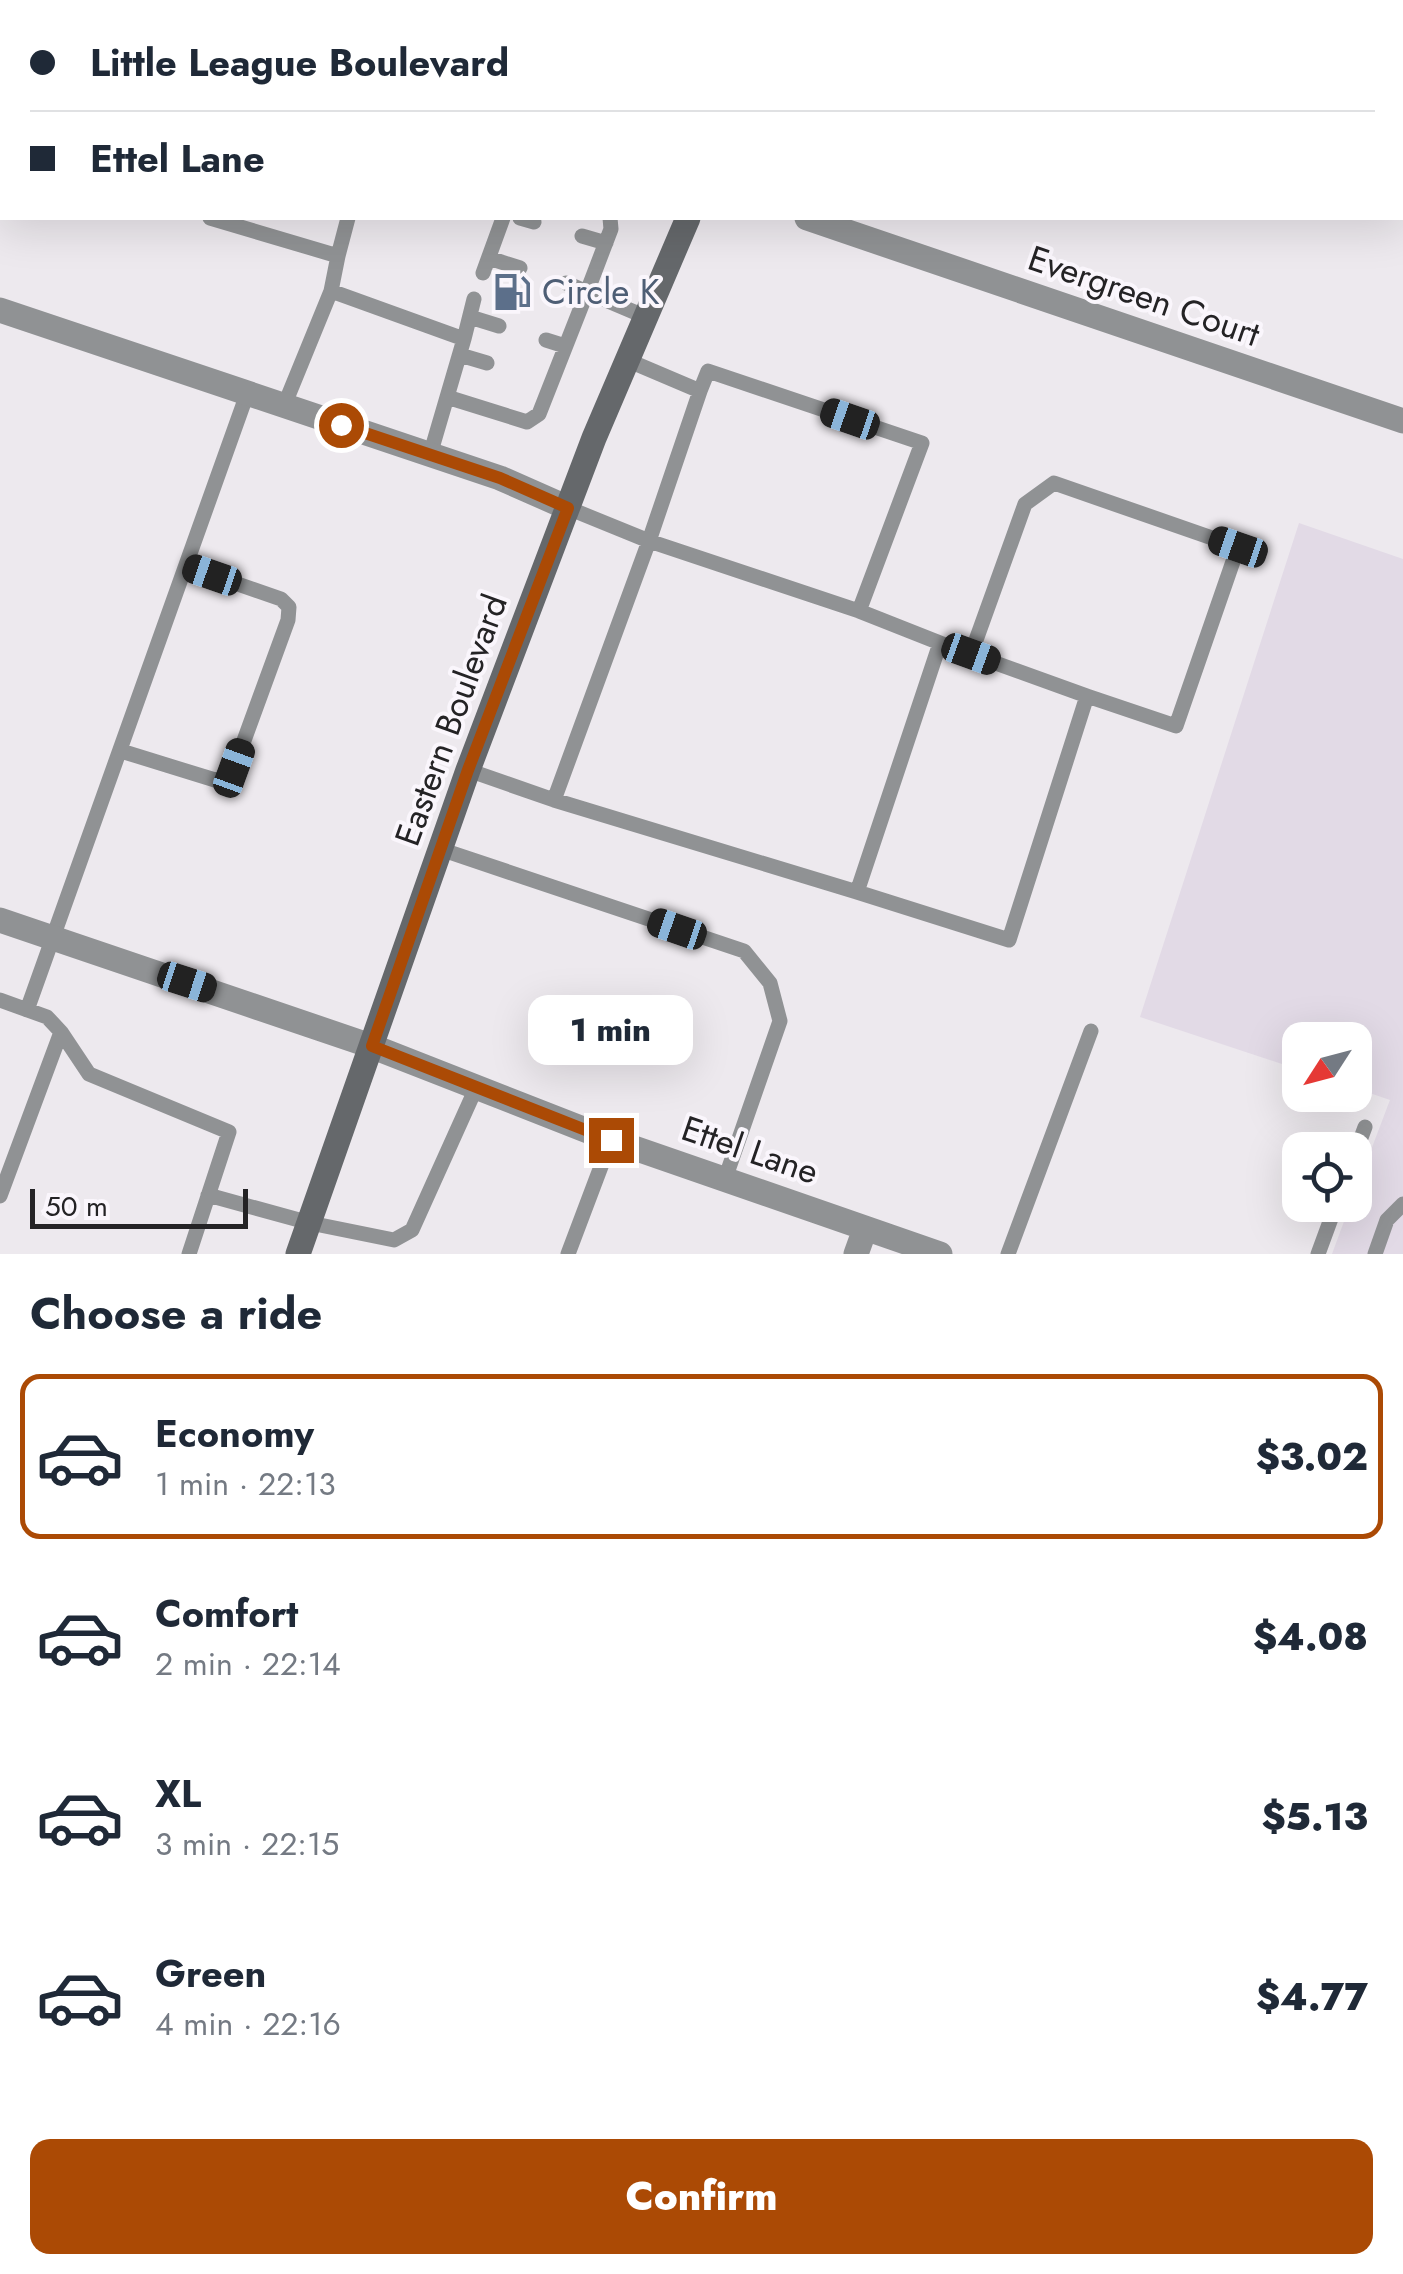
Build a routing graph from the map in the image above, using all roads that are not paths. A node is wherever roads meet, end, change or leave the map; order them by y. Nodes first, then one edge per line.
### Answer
1 (217, 220) edge
2 (347, 220) edge
3 (501, 220) edge
4 (610, 220) edge
5 (687, 220) edge
6 (812, 220) edge
7 (582, 236) dead end
8 (606, 243) junction
9 (338, 256) junction
10 (520, 268) dead end
11 (566, 283) dead end
12 (331, 291) junction
13 (587, 292) junction
14 (474, 298) dead end
15 (0, 310) edge
16 (470, 318) junction
17 (646, 318) junction
18 (498, 326) dead end
19 (546, 340) dead end
20 (565, 346) junction
21 (462, 347) junction
22 (627, 360) junction
23 (487, 363) dead end
24 (534, 377) dead end
25 (551, 382) junction
26 (700, 391) junction
27 (247, 394) junction
28 (447, 397) junction
29 (284, 406) junction
30 (1403, 421) edge
31 (430, 455) junction
32 (568, 508) junction
33 (648, 541) junction
34 (186, 566) junction
35 (859, 611) junction
36 (940, 643) junction
37 (971, 654) junction
38 (1087, 696) junction
39 (121, 751) junction
40 (468, 770) junction
41 (554, 800) junction
42 (440, 849) junction
43 (857, 892) junction
44 (0, 920) edge
45 (54, 938) junction
46 (0, 1000) edge
47 (27, 1010) junction
48 (1091, 1031) dead end
49 (61, 1032) junction
50 (372, 1046) junction
51 (476, 1088) junction
52 (1365, 1127) dead end
53 (1363, 1132) edge
54 (611, 1140) junction
55 (726, 1179) junction
56 (0, 1196) edge
57 (208, 1196) junction
58 (1403, 1204) edge
59 (1330, 1222) edge
60 (310, 1223) junction
61 (865, 1228) junction
62 (189, 1254) edge
63 (298, 1254) edge
64 (568, 1254) edge
65 (856, 1254) edge
66 (938, 1254) edge
67 (1008, 1254) edge
68 (1318, 1254) edge
69 (1375, 1254) edge

1 - 9 lane
2 - 9 lane
3 - 10 lane
4 - 8 lane
5 - 17 main road, Eastern Boulevard
6 - 30 street, Evergreen Court
7 - 8 lane
8 - 13 lane
9 - 12 lane
11 - 13 lane
12 - 21 lane
12 - 29 lane
13 - 17 lane
13 - 20 lane
14 - 16 lane
15 - 27 street
16 - 18 lane
16 - 21 lane
17 - 22 main road, Eastern Boulevard
19 - 20 lane
20 - 25 lane
21 - 23 lane
21 - 28 lane
22 - 26 lane
22 - 32 main road, Eastern Boulevard
24 - 25 lane
25 - 28 lane
26 - 33 lane
26 - 35 lane
27 - 29 street
27 - 34 lane
28 - 31 lane
29 - 31 street
31 - 32 street
32 - 33 lane
32 - 40 main road, Eastern Boulevard
33 - 35 lane
33 - 41 lane
34 - 39 lane
34 - 39 lane
35 - 36 lane
36 - 37 lane
36 - 43 lane
37 - 38 lane
37 - 38 lane
38 - 43 lane
39 - 45 lane
40 - 41 lane
40 - 42 main road, Eastern Boulevard
41 - 43 lane
42 - 50 main road, Eastern Boulevard
42 - 55 lane
44 - 45 street, Ettel Lane
45 - 47 lane
45 - 50 street, Ettel Lane
46 - 47 lane
47 - 49 lane
48 - 67 lane
49 - 56 lane
49 - 57 lane
50 - 51 street, Ettel Lane
50 - 60 main road, Eastern Boulevard
51 - 54 street, Ettel Lane
51 - 60 lane
52 - 53 lane
54 - 55 street, Ettel Lane
54 - 64 lane
55 - 61 street, Ettel Lane
57 - 60 lane
57 - 62 lane
58 - 69 lane
59 - 68 lane
60 - 63 main road, Eastern Boulevard
61 - 65 street
61 - 66 street, Ettel Lane

